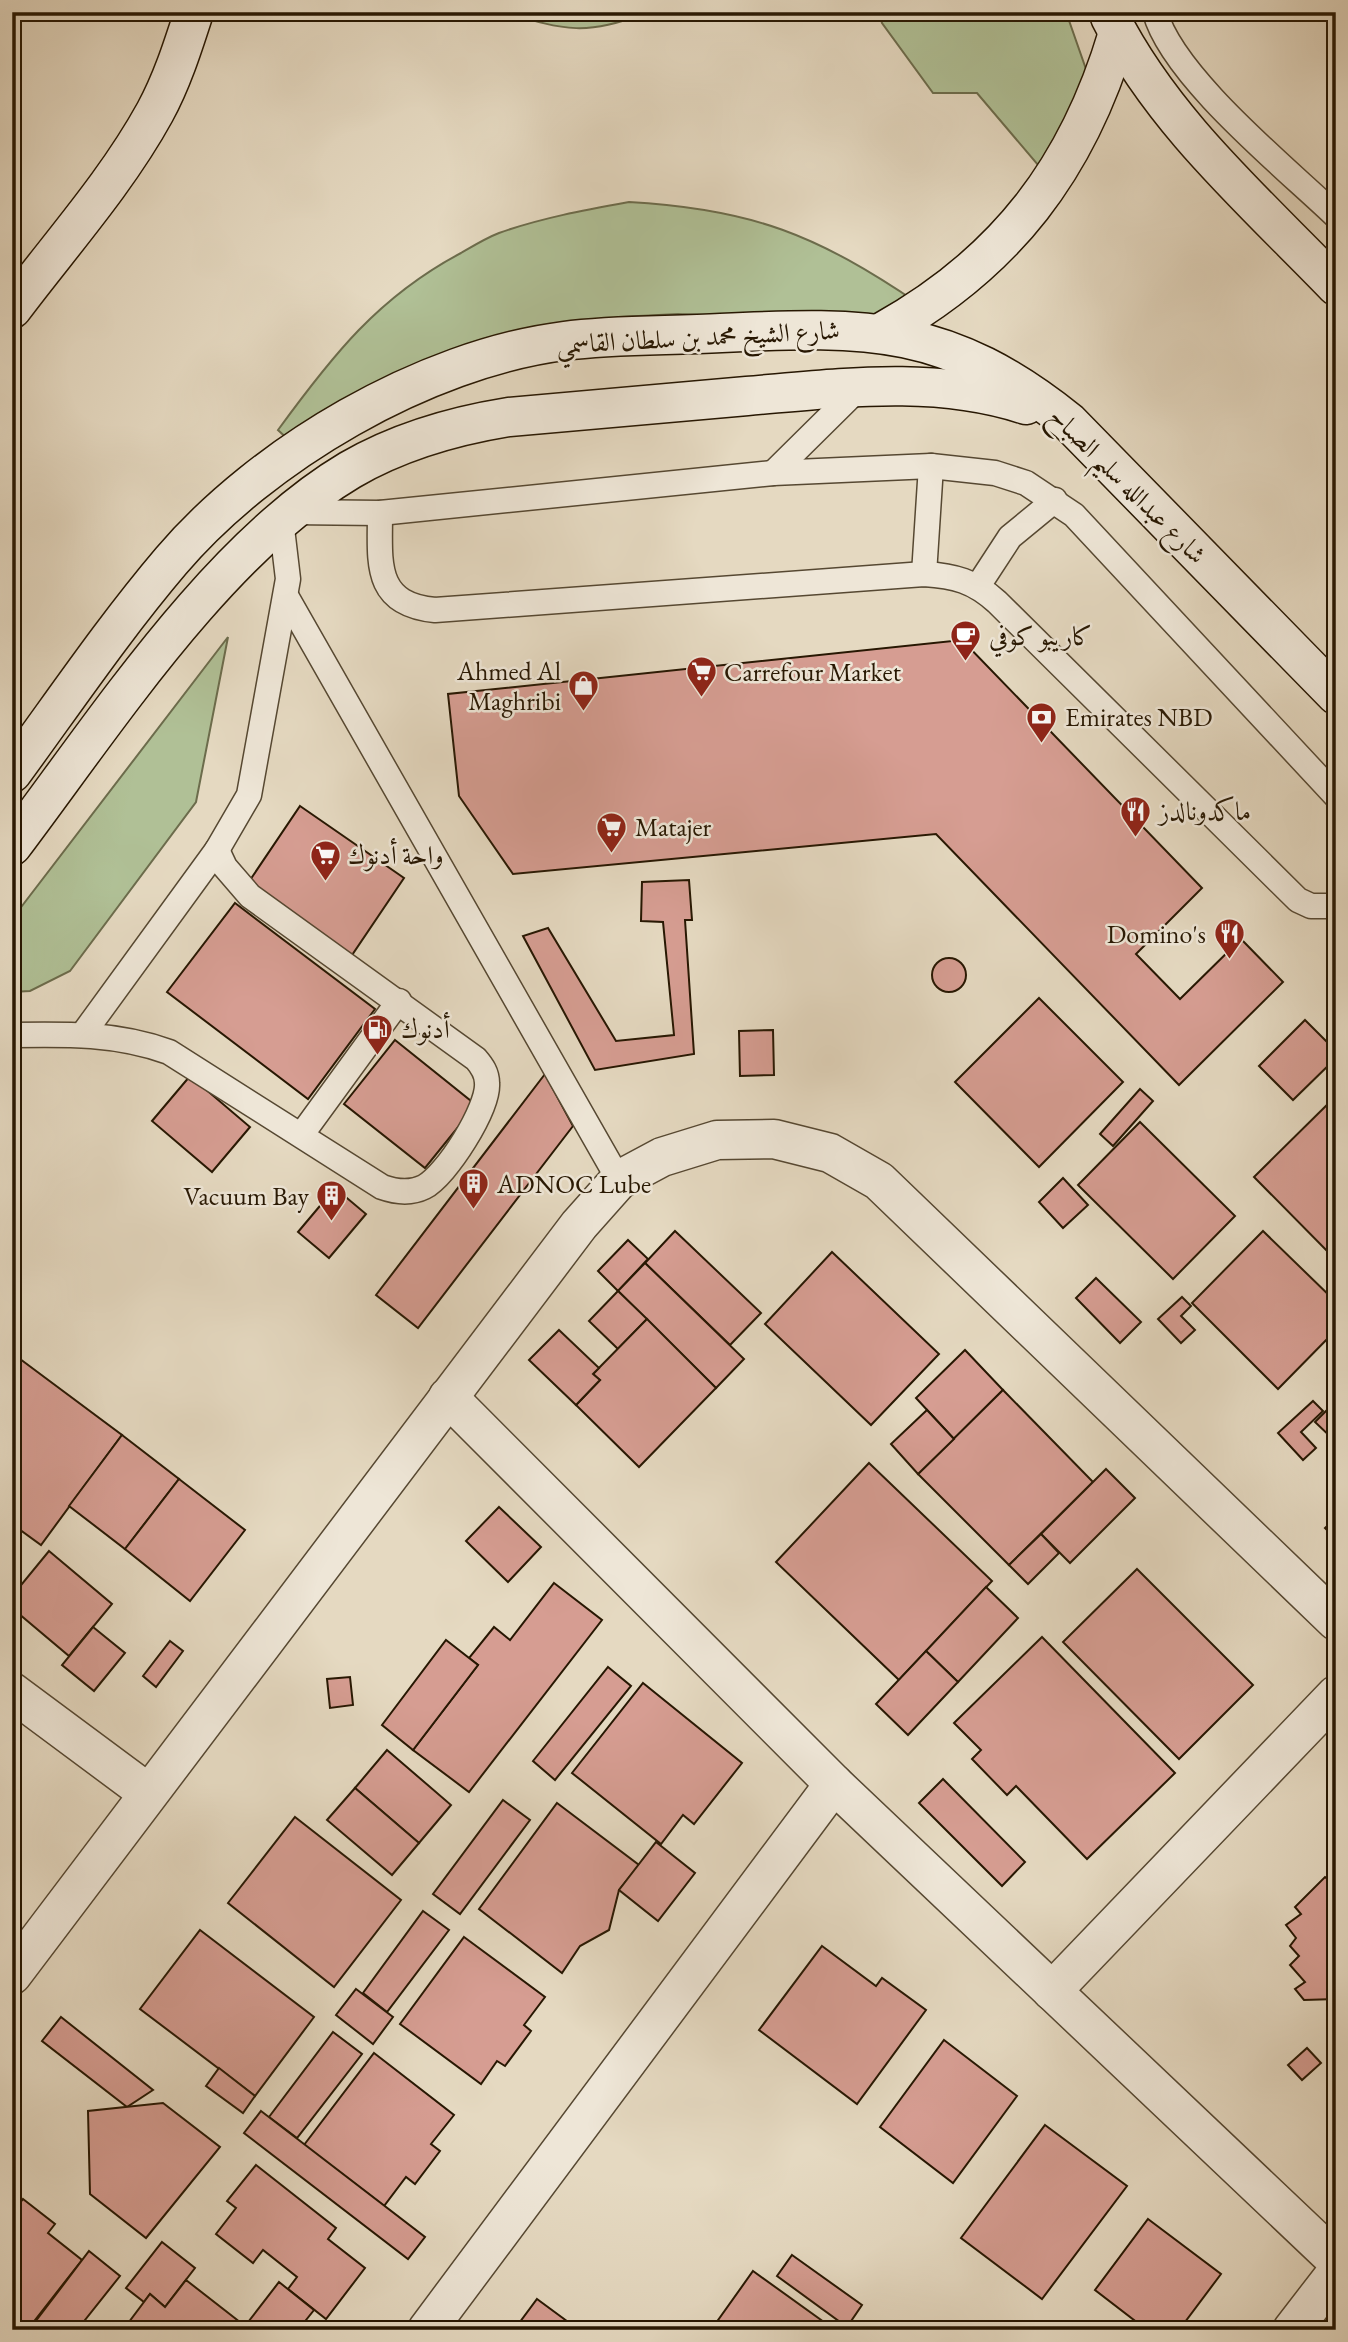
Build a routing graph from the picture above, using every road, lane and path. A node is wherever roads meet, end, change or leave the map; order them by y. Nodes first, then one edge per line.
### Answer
1 (194, 12) edge
2 (1155, 12) edge
3 (1113, 22) edge
4 (1336, 216) edge
5 (1336, 286) edge
6 (12, 309) edge
7 (882, 332) junction
8 (862, 386) junction
9 (1069, 422) junction
10 (931, 466) junction
11 (773, 473) junction
12 (1055, 499) junction
13 (380, 513) junction
14 (286, 516) junction
15 (924, 574) junction
16 (978, 586) junction
17 (286, 596) junction
18 (1336, 695) edge
19 (12, 773) edge
20 (1336, 796) edge
21 (12, 846) edge
22 (217, 850) junction
23 (1336, 906) edge
24 (399, 1001) junction
25 (83, 1034) junction
26 (12, 1035) edge
27 (302, 1134) junction
28 (620, 1180) junction
29 (448, 1397) junction
30 (1336, 1620) edge
31 (12, 1692) edge
32 (1336, 1695) edge
33 (834, 1784) junction
34 (148, 1793) junction
35 (12, 1975) edge
36 (1052, 1991) junction
37 (1336, 2260) edge
38 (1336, 2273) edge
39 (427, 2330) edge
40 (1292, 2330) edge

1 - 6 street
2 - 4 lane
3 - 5 street
3 - 7 street
7 - 9 street, شارع عبدالله سليم الصباح
7 - 19 street, شارع الشيخ محمد بن سلطان القاسمي
8 - 9 street
8 - 11 lane
8 - 14 street
9 - 18 street, شارع عبدالله سليم الصباح
10 - 11 lane
10 - 12 lane
10 - 15 lane
11 - 13 lane
12 - 16 lane
12 - 20 lane
13 - 14 lane
13 - 15 lane
14 - 17 lane
14 - 21 street
15 - 16 lane
16 - 23 lane
17 - 22 lane
17 - 28 lane
22 - 24 lane
22 - 25 lane
24 - 27 lane
24 - 27 lane
25 - 26 lane
25 - 27 lane
28 - 29 street
28 - 30 street
29 - 33 street
29 - 34 street
31 - 34 street
32 - 36 street
33 - 36 street
33 - 39 street
34 - 35 street
36 - 37 street
38 - 40 street

